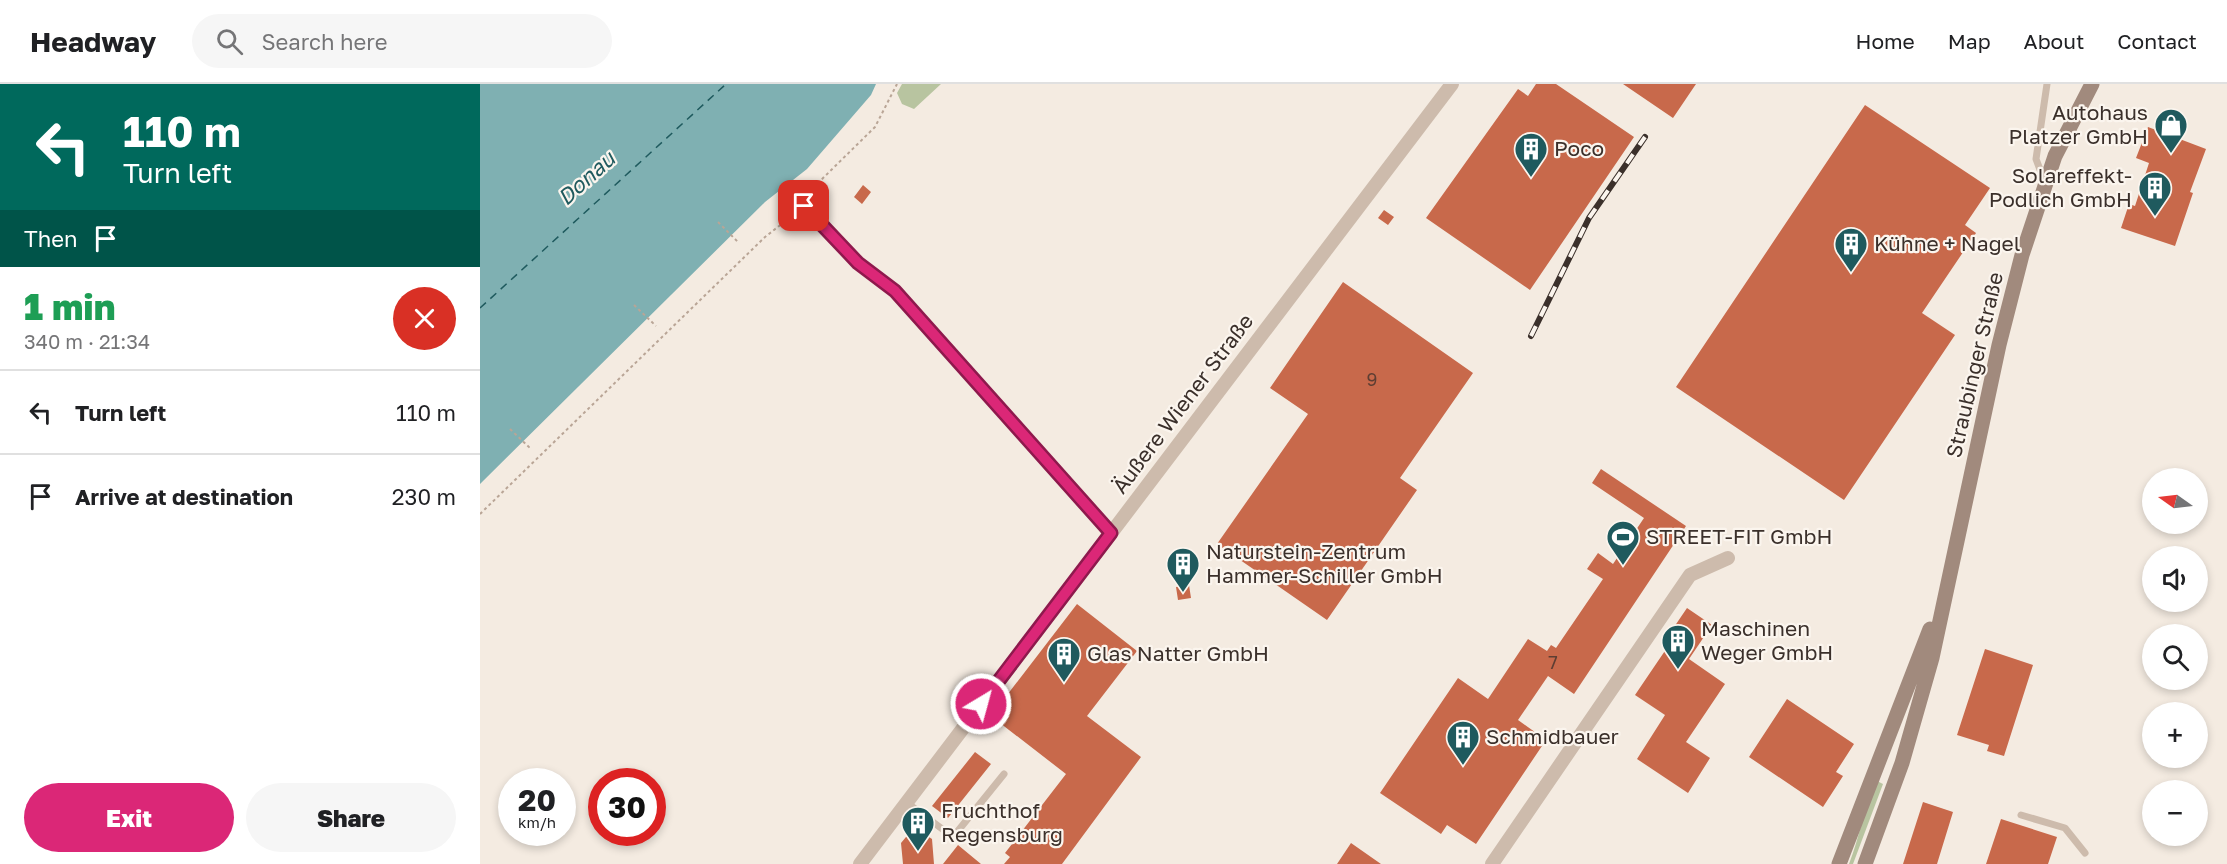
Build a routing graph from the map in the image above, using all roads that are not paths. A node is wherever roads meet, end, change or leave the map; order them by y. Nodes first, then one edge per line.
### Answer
1 (1452, 84) edge
2 (2048, 84) edge
3 (2092, 84) edge
4 (2045, 183) junction
5 (804, 206) road end
6 (1111, 533) junction
7 (1728, 558) dead end
8 (1953, 561) junction
9 (1004, 774) dead end
10 (906, 802) junction
11 (2021, 815) dead end
12 (2085, 853) dead end
13 (860, 864) edge
14 (1492, 864) edge
15 (1839, 864) edge
16 (1865, 864) edge

1 - 6 street, Äußere Wiener Straße
2 - 4 lane
3 - 4 main road, Straubinger Straße
4 - 8 main road, Straubinger Straße
5 - 6 lane
6 - 10 street, Äußere Wiener Straße
7 - 14 street
8 - 15 main road, Straubinger Straße
8 - 16 main road, Straubinger Straße
9 - 10 lane
10 - 13 street, Äußere Wiener Straße
11 - 12 lane

